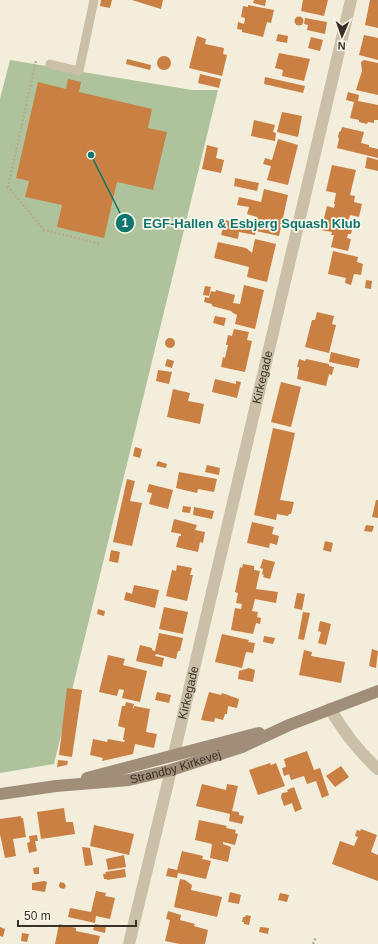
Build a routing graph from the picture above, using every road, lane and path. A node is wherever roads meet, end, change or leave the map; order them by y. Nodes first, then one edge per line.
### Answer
1 (94, 0) edge
2 (351, 0) edge
3 (36, 61) dead end
4 (50, 64) dead end
5 (100, 244) dead end
6 (378, 692) edge
7 (330, 709) junction
8 (289, 725) junction
9 (174, 754) junction
10 (378, 769) edge
11 (171, 770) junction
12 (56, 786) junction
13 (0, 794) edge
14 (316, 937) dead end
15 (129, 944) edge
16 (313, 944) edge

1 - 4 lane
2 - 9 street, Kirkegade
3 - 5 path
6 - 7 street, Strandby Kirkevej
7 - 8 street, Strandby Kirkevej
7 - 10 street
8 - 9 street, Strandby Kirkevej
8 - 11 street, Strandby Kirkevej
9 - 12 street, Strandby Kirkevej
11 - 12 street, Strandby Kirkevej
11 - 15 street
12 - 13 street, Strandby Kirkevej
14 - 16 path

